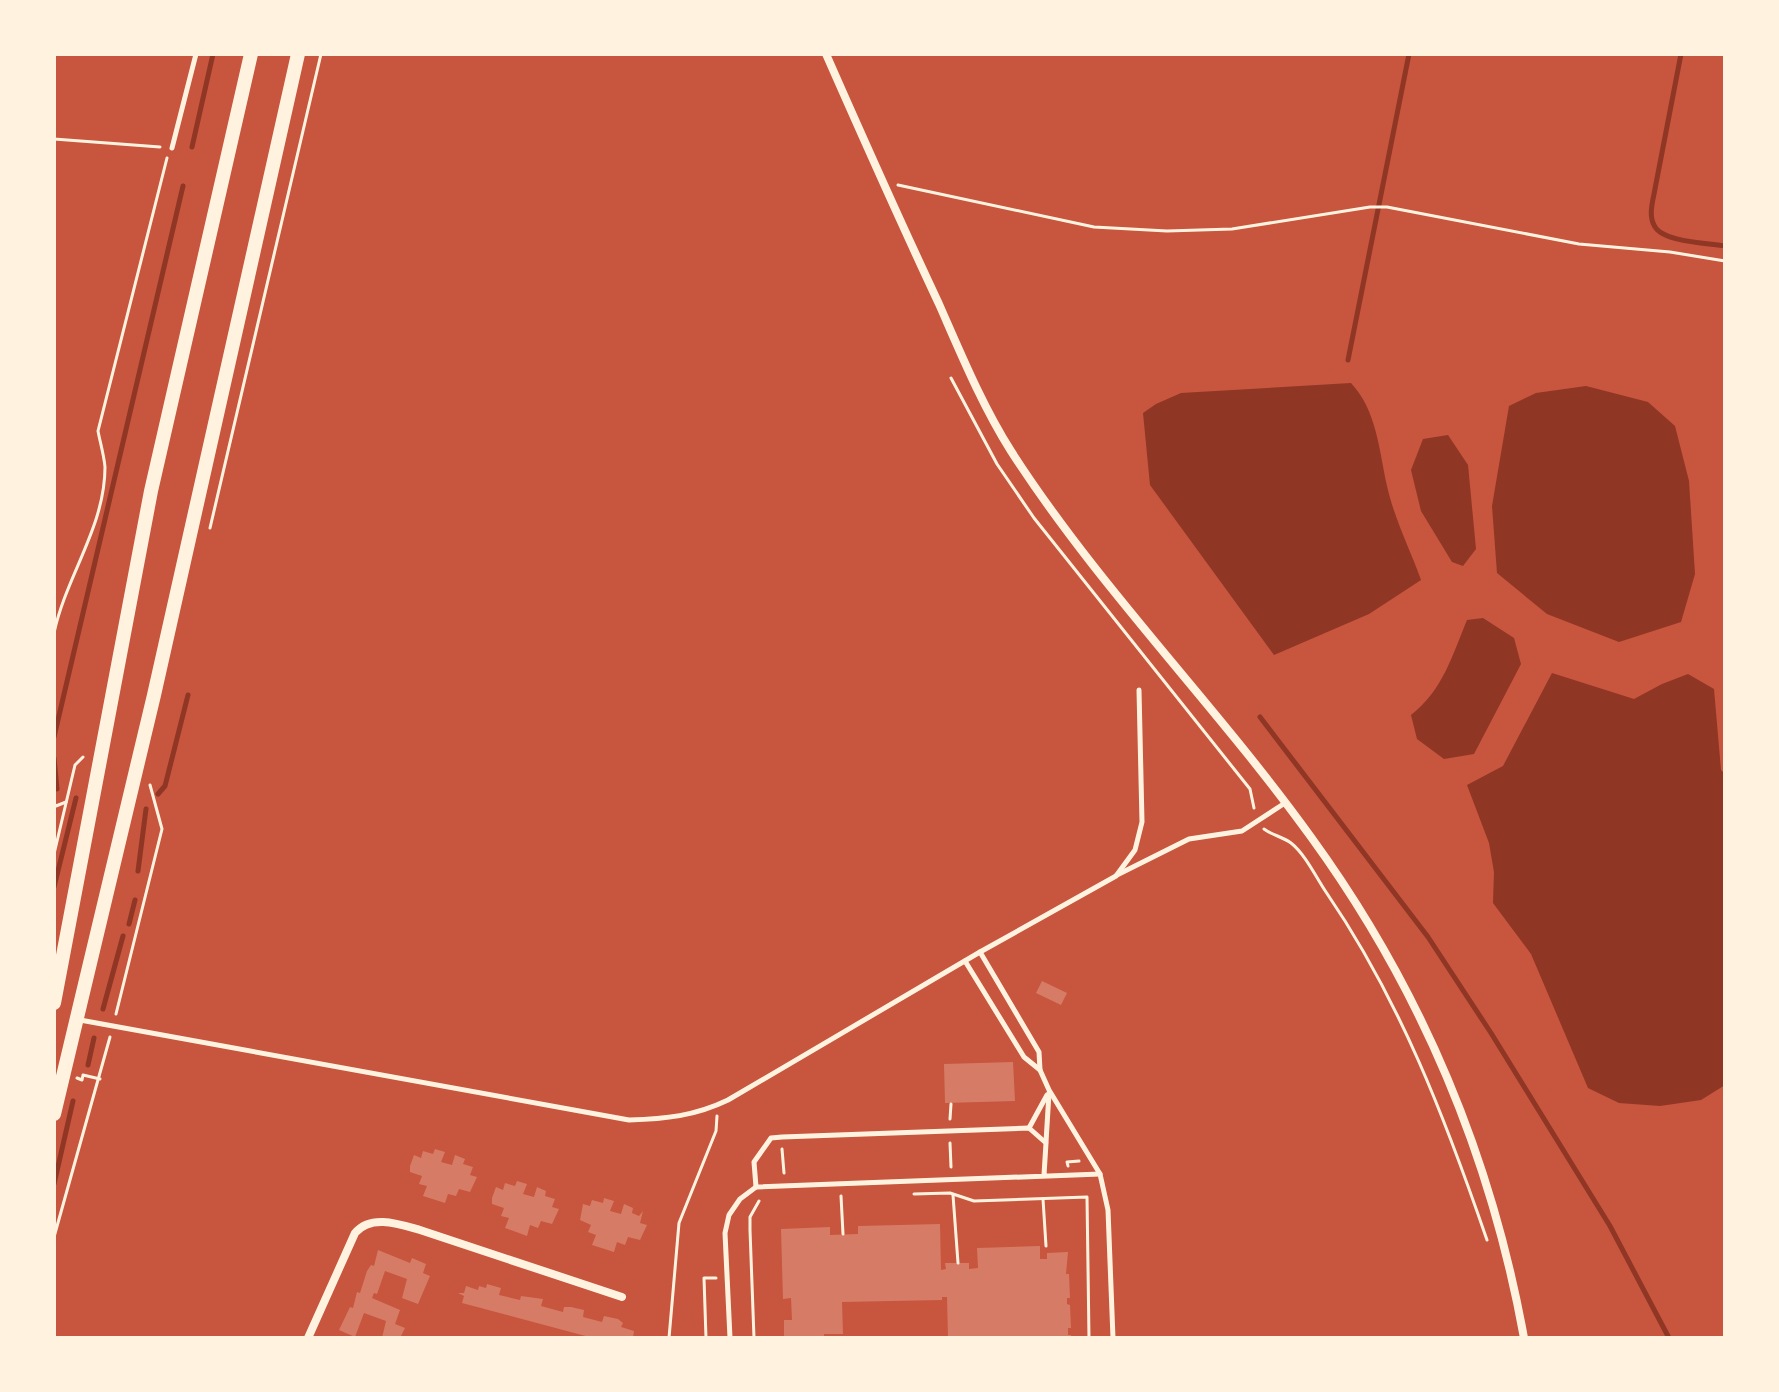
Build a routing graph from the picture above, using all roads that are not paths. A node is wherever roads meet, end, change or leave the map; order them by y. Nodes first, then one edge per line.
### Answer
1 (196, 54) edge
2 (251, 54) edge
3 (298, 54) edge
4 (826, 54) edge
5 (172, 148) road end
6 (1139, 690) dead end
7 (1285, 803) junction
8 (1116, 876) junction
9 (980, 952) junction
10 (965, 961) junction
11 (54, 1003) edge
12 (75, 1019) junction
13 (1040, 1070) junction
14 (1049, 1090) junction
15 (54, 1114) edge
16 (1029, 1128) junction
17 (1046, 1143) junction
18 (1100, 1174) junction
19 (1044, 1175) junction
20 (756, 1187) junction
21 (622, 1297) dead end
22 (308, 1338) edge
23 (730, 1338) edge
24 (1113, 1338) edge
25 (1524, 1338) edge

1 - 5 lane
2 - 11 main road
3 - 12 main road
4 - 7 street
6 - 8 lane
7 - 8 lane
7 - 25 street
8 - 9 lane
9 - 10 lane
9 - 13 lane
10 - 12 lane
10 - 13 lane
12 - 15 main road
13 - 14 lane
14 - 16 lane
14 - 17 lane
14 - 18 lane
16 - 17 lane
16 - 20 lane
17 - 19 lane
18 - 19 lane
18 - 24 lane
19 - 20 lane
20 - 23 lane
21 - 22 street

